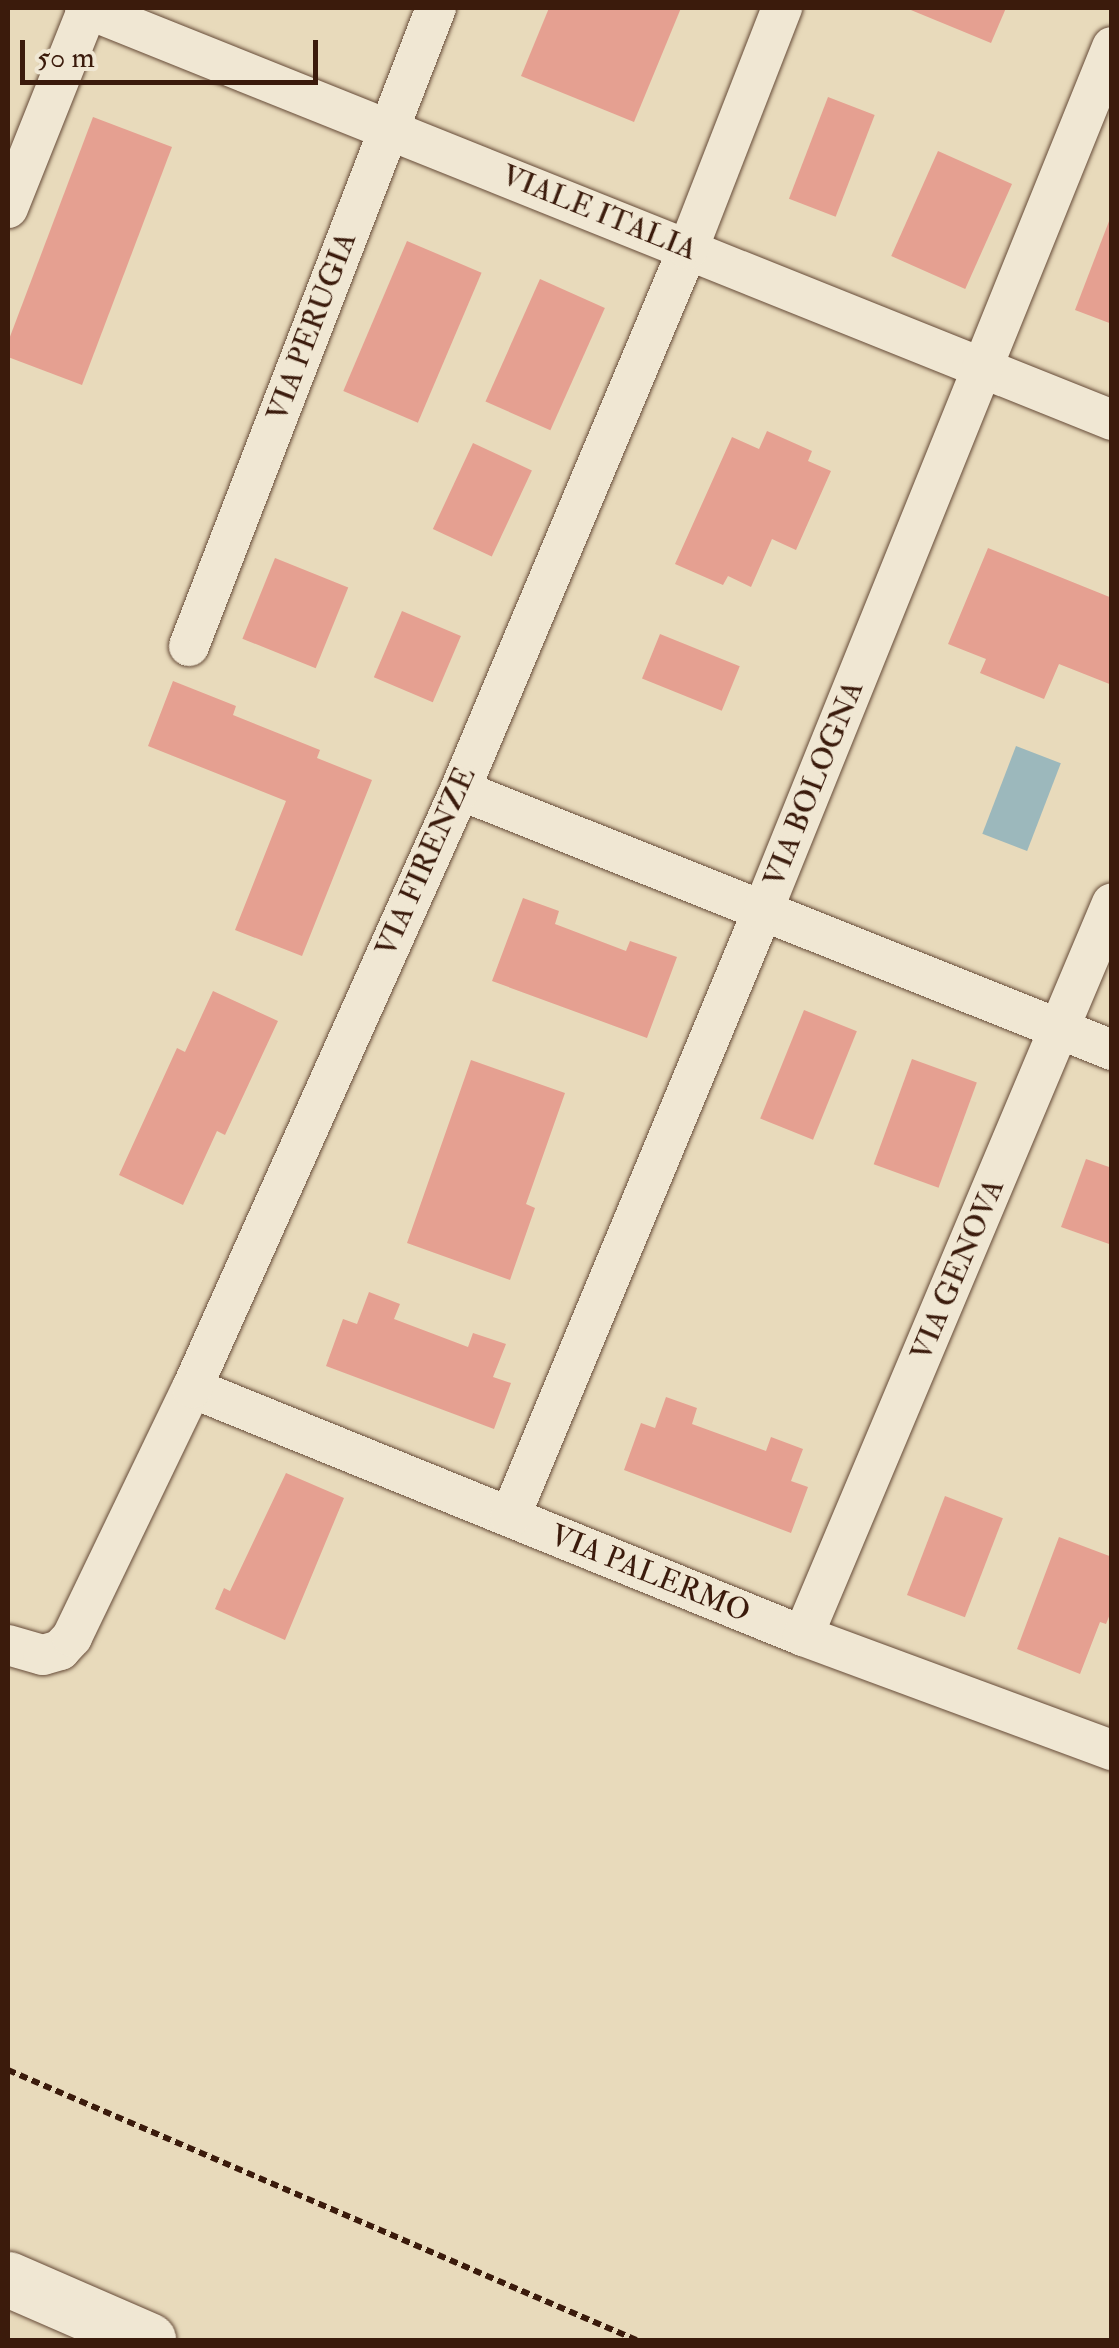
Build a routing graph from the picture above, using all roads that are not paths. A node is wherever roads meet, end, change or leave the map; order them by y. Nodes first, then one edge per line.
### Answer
1 (87, 8) edge
2 (436, 8) edge
3 (782, 8) edge
4 (1112, 48) edge
5 (389, 128) junction
6 (8, 208) edge
7 (688, 249) junction
8 (982, 368) junction
9 (1112, 420) edge
10 (189, 646) dead end
11 (460, 790) junction
12 (1112, 904) edge
13 (763, 910) junction
14 (1060, 1029) junction
15 (1112, 1050) edge
16 (192, 1388) junction
17 (510, 1517) junction
18 (803, 1636) junction
19 (8, 1645) edge
20 (1112, 1750) edge
21 (8, 2279) edge
22 (148, 2340) edge

1 - 5 street, VIALE ITALIA
1 - 6 street
2 - 5 street, VIA PERUGIA
3 - 7 street, VIA FIRENZE
4 - 8 street, VIA BOLOGNA
5 - 7 street, VIALE ITALIA
5 - 10 street, VIA PERUGIA
7 - 8 street, VIALE ITALIA
7 - 11 street, VIA FIRENZE
8 - 9 street, VIALE ITALIA
8 - 13 street, VIA BOLOGNA
11 - 13 street
11 - 16 street, VIA FIRENZE
12 - 14 street, VIA GENOVA
13 - 14 street
13 - 17 street, VIA BOLOGNA
14 - 15 street
14 - 18 street, VIA GENOVA
16 - 17 street, VIA PALERMO
16 - 19 street, VIA FIRENZE
17 - 18 street, VIA PALERMO
18 - 20 street, VIA PALERMO
21 - 22 street

